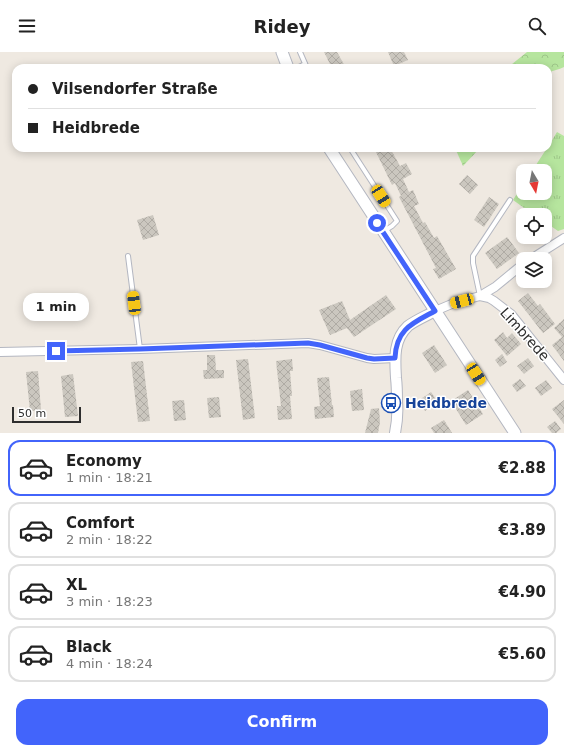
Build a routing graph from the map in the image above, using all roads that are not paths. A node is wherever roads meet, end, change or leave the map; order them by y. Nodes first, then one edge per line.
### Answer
1 (282, 52) edge
2 (300, 52) edge
3 (286, 64) edge
4 (305, 64) edge
5 (332, 152) edge
6 (353, 152) edge
7 (510, 200) dead end
8 (383, 232) junction
9 (564, 238) edge
10 (542, 252) edge
11 (128, 256) dead end
12 (516, 270) edge
13 (480, 296) junction
14 (435, 311) junction
15 (140, 349) junction
16 (0, 352) edge
17 (395, 358) junction
18 (564, 380) edge
19 (395, 433) edge
20 (515, 433) edge

1 - 3 main road
2 - 4 lane
5 - 8 main road
6 - 8 lane
7 - 13 lane
8 - 14 main road
9 - 10 street
11 - 15 lane
12 - 13 street
13 - 14 street
13 - 18 street, Limbrede
14 - 17 street
14 - 20 main road
15 - 16 street
15 - 17 street
17 - 19 street

